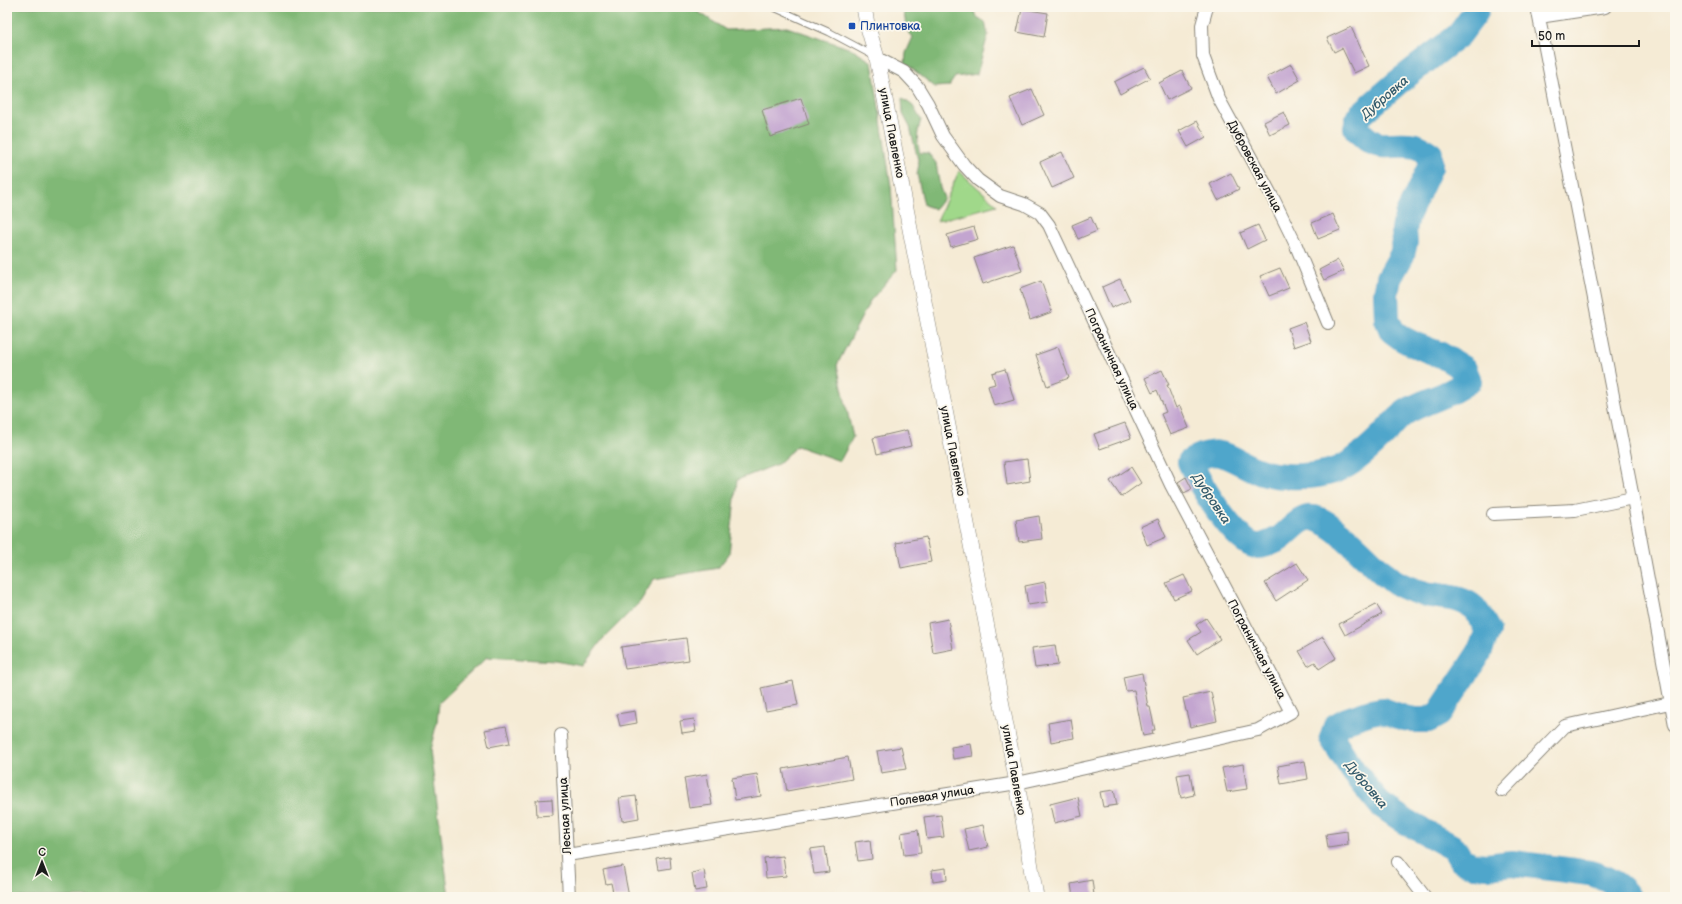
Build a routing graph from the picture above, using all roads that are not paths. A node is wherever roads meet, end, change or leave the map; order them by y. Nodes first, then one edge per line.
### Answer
1 (773, 7) edge
2 (864, 7) edge
3 (1207, 7) edge
4 (1605, 7) edge
5 (1538, 12) edge
6 (877, 58) junction
7 (1328, 323) dead end
8 (1633, 498) junction
9 (1493, 514) dead end
10 (1670, 703) junction
11 (1291, 712) joint
12 (1675, 725) edge
13 (561, 734) dead end
14 (1017, 783) junction
15 (1502, 791) dead end
16 (567, 855) junction
17 (1398, 862) dead end
18 (569, 897) edge
19 (1036, 897) edge
20 (1425, 897) edge

1 - 6 lane
2 - 6 street, улица Павленко
3 - 7 street, Дубровская улица
4 - 5 street
5 - 8 street
6 - 11 street, Пограничная улица
6 - 14 street, улица Павленко
8 - 9 street
8 - 10 street
10 - 12 street
10 - 15 street
11 - 14 street, Полевая улица
13 - 16 street, Лесная улица
14 - 16 street, Полевая улица
14 - 19 street, улица Павленко
16 - 18 street, Лесная улица
17 - 20 street

